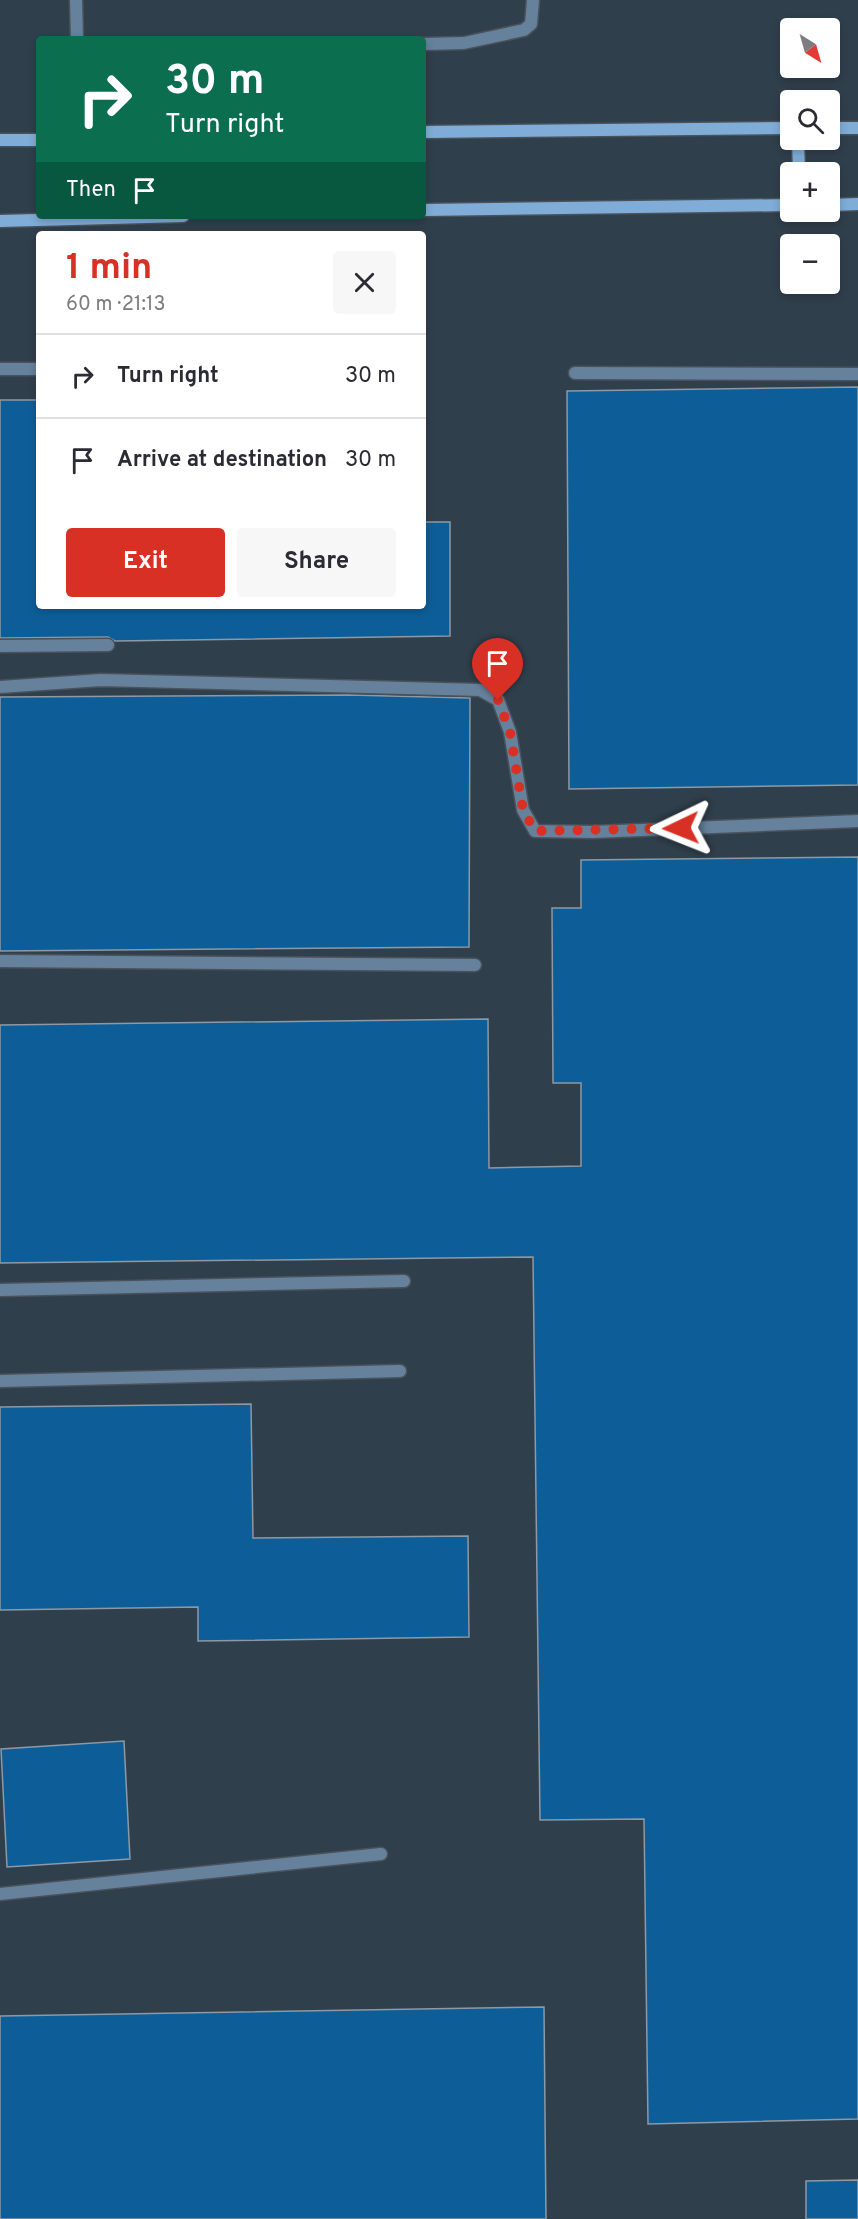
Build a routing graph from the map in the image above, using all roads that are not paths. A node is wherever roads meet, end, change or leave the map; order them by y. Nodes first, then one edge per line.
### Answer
1 (76, 0) edge
2 (533, 0) edge
3 (77, 36) edge
4 (426, 44) edge
5 (840, 128) edge
6 (858, 128) edge
7 (780, 129) edge
8 (426, 132) edge
9 (0, 140) edge
10 (36, 140) edge
11 (858, 204) edge
12 (780, 205) edge
13 (840, 205) edge
14 (426, 210) edge
15 (73, 219) edge
16 (0, 221) edge
17 (0, 369) edge
18 (36, 369) edge
19 (575, 373) dead end
20 (858, 374) edge
21 (108, 645) dead end
22 (0, 646) edge
23 (0, 687) edge
24 (858, 820) edge
25 (0, 961) edge
26 (475, 964) dead end
27 (404, 1281) dead end
28 (0, 1290) edge
29 (400, 1371) dead end
30 (0, 1381) edge
31 (381, 1854) dead end
32 (0, 1894) edge

1 - 3 lane
2 - 4 lane
5 - 6 street
7 - 8 street
9 - 10 street
11 - 13 street
12 - 14 street
15 - 16 street
17 - 18 lane
19 - 20 lane
21 - 22 lane
23 - 24 lane
25 - 26 lane
27 - 28 lane
29 - 30 lane
31 - 32 lane

